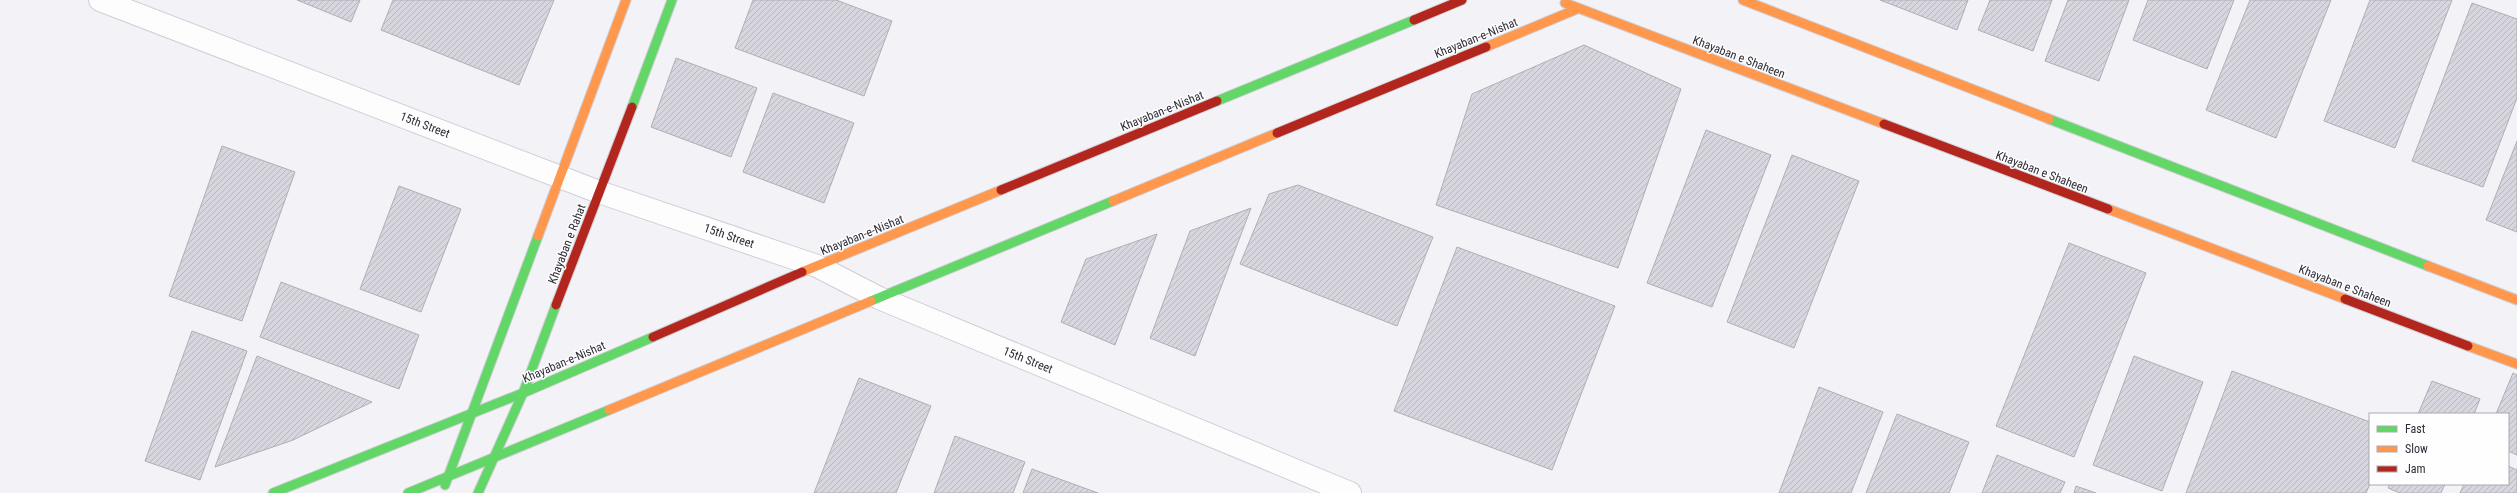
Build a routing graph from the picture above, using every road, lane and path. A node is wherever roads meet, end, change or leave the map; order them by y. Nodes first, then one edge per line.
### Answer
1 (100, 0) edge
2 (626, 0) edge
3 (672, 0) edge
4 (1462, 0) edge
5 (1559, 0) edge
6 (1743, 0) edge
7 (1577, 9) junction
8 (560, 177) junction
9 (599, 192) junction
10 (818, 266) junction
11 (879, 298) junction
12 (2517, 300) edge
13 (2517, 364) edge
14 (523, 393) junction
15 (472, 413) junction
16 (492, 458) junction
17 (449, 476) junction
18 (273, 493) edge
19 (408, 493) edge
20 (441, 493) edge
21 (478, 493) edge
22 (1350, 493) edge

1 - 8 street, 15th Street
2 - 8 street
3 - 9 street, Khayaban e Rahat
4 - 10 street, Khayaban-e-Nishat
5 - 7 street, Khayaban e Shaheen
6 - 12 street
7 - 11 street, Khayaban-e-Nishat
7 - 13 street, Khayaban e Shaheen
8 - 9 street, 15th Street
8 - 15 street
9 - 10 street, 15th Street
9 - 14 street, Khayaban e Rahat
10 - 11 street, 15th Street
10 - 14 street, Khayaban-e-Nishat
11 - 16 street, Khayaban-e-Nishat
11 - 22 street, 15th Street
14 - 15 street, Khayaban-e-Nishat
14 - 16 street, Khayaban e Rahat
15 - 17 street
15 - 18 street, Khayaban-e-Nishat
16 - 17 street, Khayaban-e-Nishat
16 - 21 street, Khayaban e Rahat
17 - 19 street, Khayaban-e-Nishat
17 - 20 street

